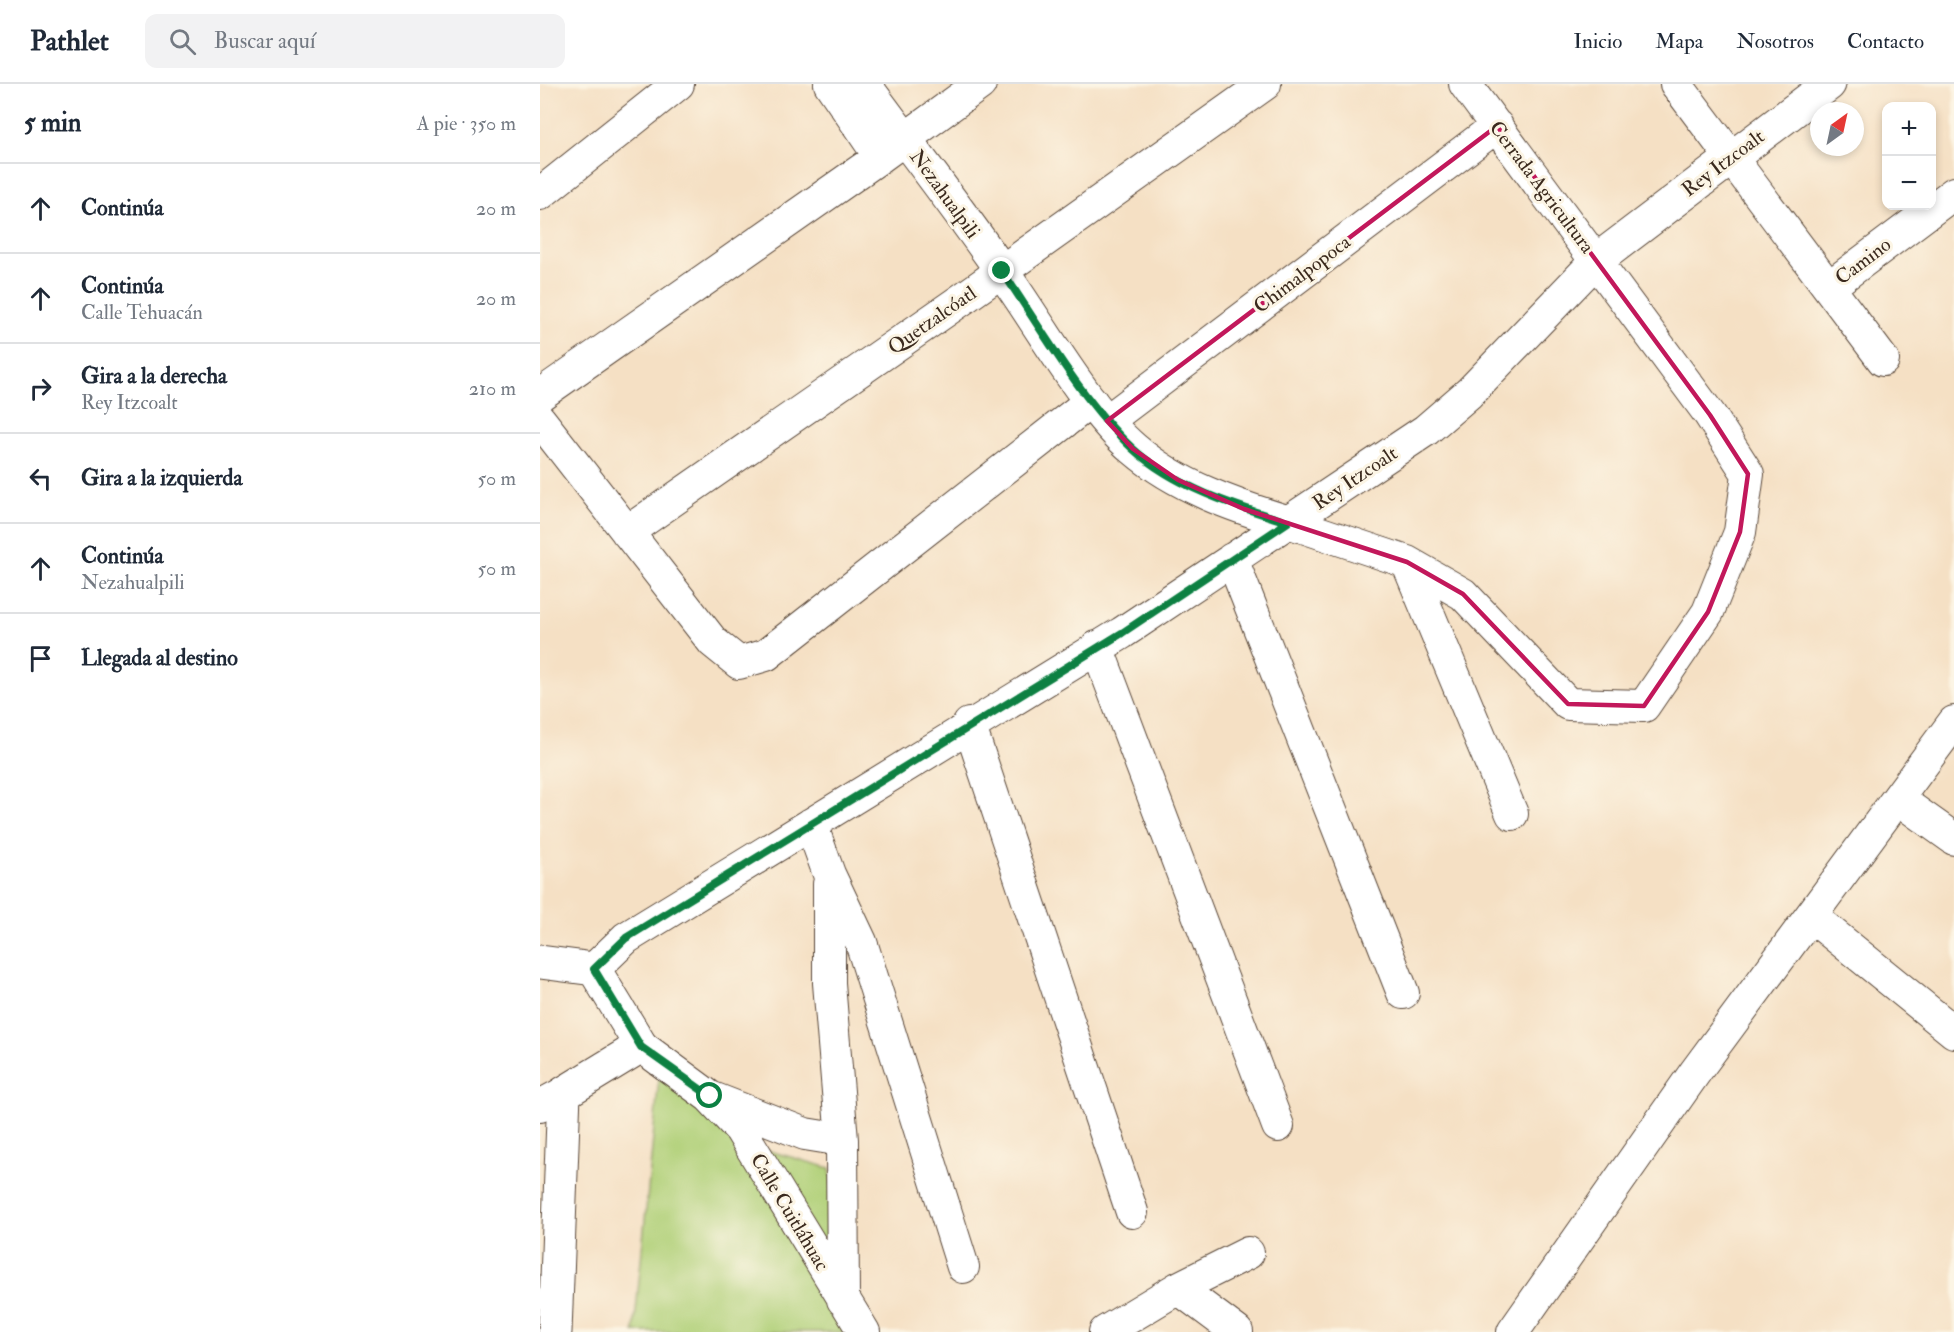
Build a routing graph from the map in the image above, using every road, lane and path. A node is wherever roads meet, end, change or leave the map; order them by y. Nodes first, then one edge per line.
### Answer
1 (678, 84) edge
2 (830, 84) edge
3 (864, 84) edge
4 (980, 84) edge
5 (1265, 84) edge
6 (1465, 84) edge
7 (1676, 84) edge
8 (1829, 84) edge
9 (1497, 126) junction
10 (892, 148) junction
11 (1731, 157) junction
12 (1954, 193) edge
13 (540, 194) edge
14 (1597, 260) junction
15 (1002, 271) junction
16 (1830, 287) junction
17 (1883, 360) dead end
18 (540, 395) edge
19 (1099, 411) junction
20 (540, 420) edge
21 (1288, 522) junction
22 (627, 532) junction
23 (1232, 560) junction
24 (1407, 562) junction
25 (1097, 647) junction
26 (1954, 722) edge
27 (969, 724) junction
28 (1898, 799) junction
29 (1512, 814) dead end
30 (811, 824) junction
31 (1954, 839) edge
32 (829, 874) junction
33 (1812, 917) junction
34 (540, 962) edge
35 (594, 969) junction
36 (1402, 993) dead end
37 (1954, 1032) edge
38 (641, 1047) junction
39 (710, 1096) junction
40 (552, 1100) edge
41 (1278, 1126) dead end
42 (842, 1140) junction
43 (1132, 1212) dead end
44 (1248, 1253) dead end
45 (963, 1267) dead end
46 (1178, 1288) junction
47 (843, 1300) junction
48 (555, 1332) edge
49 (864, 1332) edge
50 (1105, 1332) edge
51 (1237, 1332) edge
52 (1513, 1332) edge

1 - 13 street
2 - 10 street
3 - 10 street, Nezahualpili
4 - 10 street
5 - 15 street, Quetzalcóatl
6 - 9 street, Cerrada Agricultura
7 - 11 street
8 - 11 street, Rey Itzcoalt
9 - 14 street, Cerrada Agricultura
9 - 19 street, Chimalpopoca
10 - 15 street, Nezahualpili
10 - 18 street
11 - 14 street, Rey Itzcoalt
11 - 16 street
12 - 16 street, Camino
14 - 21 street, Rey Itzcoalt
14 - 24 street, Cerrada Agricultura
15 - 19 street, Nezahualpili
15 - 22 street, Quetzalcóatl
16 - 17 street
19 - 21 street, Nezahualpili
19 - 22 street, Chimalpopoca
20 - 22 street
21 - 23 street, Rey Itzcoalt
21 - 24 street
23 - 25 street, Rey Itzcoalt
23 - 36 street
24 - 29 street
25 - 27 street, Rey Itzcoalt
25 - 41 street
26 - 28 street
27 - 30 street, Rey Itzcoalt
27 - 43 street
28 - 31 street
28 - 33 street
30 - 32 street
30 - 35 street, Rey Itzcoalt
32 - 42 street
32 - 45 street
33 - 37 street
33 - 52 street
34 - 35 street
35 - 38 street
38 - 39 street
38 - 40 street
39 - 42 street
39 - 47 street, Calle Cuitláhuac
40 - 48 street
42 - 47 street
44 - 46 street
46 - 50 street
46 - 51 street
47 - 49 street, Calle Cuitláhuac

